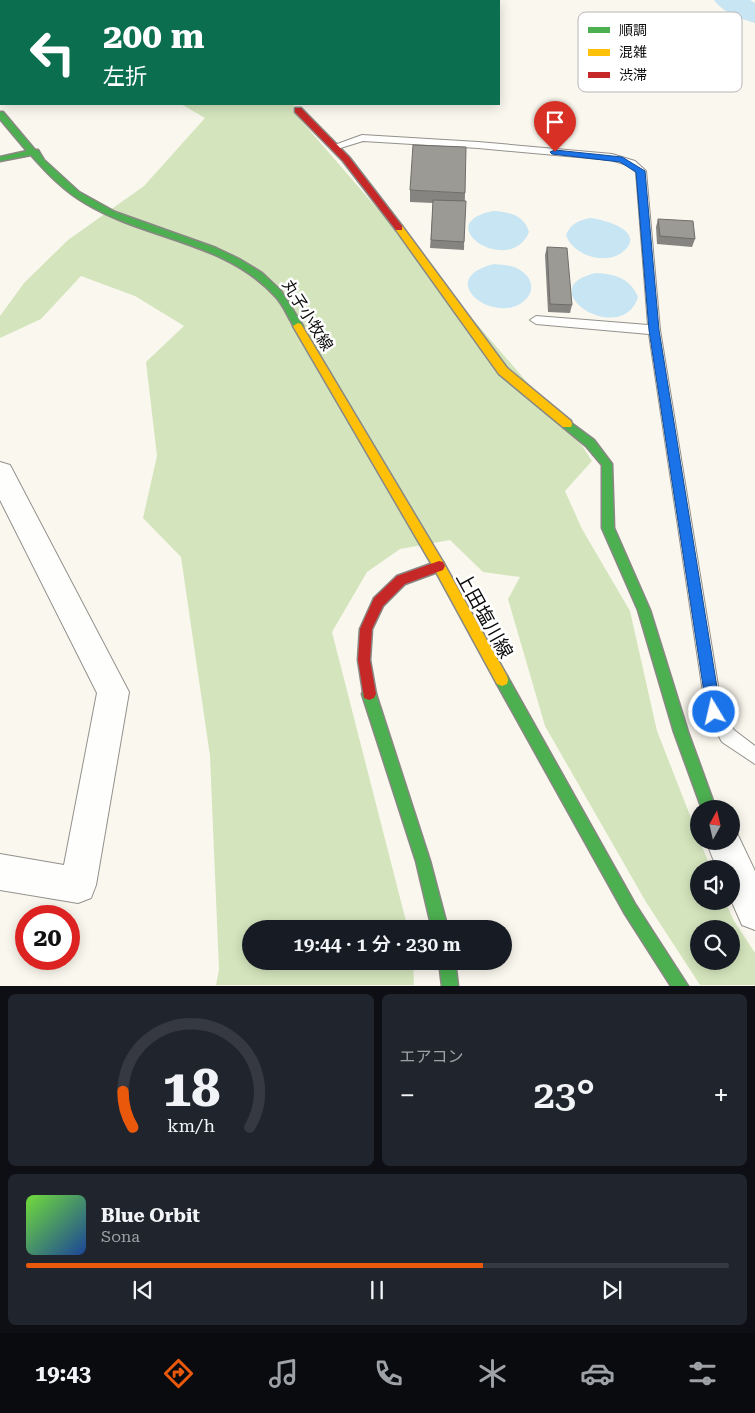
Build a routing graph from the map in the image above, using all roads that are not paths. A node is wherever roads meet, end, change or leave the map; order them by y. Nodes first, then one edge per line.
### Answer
1 (298, 110) dead end
2 (0, 114) edge
3 (334, 147) junction
4 (35, 152) junction
5 (0, 159) edge
6 (536, 320) dead end
7 (654, 330) junction
8 (0, 473) edge
9 (439, 566) junction
10 (755, 756) edge
11 (706, 800) edge
12 (727, 850) edge
13 (0, 872) edge
14 (755, 912) edge
15 (438, 920) edge
16 (448, 970) edge
17 (450, 986) edge
18 (680, 986) edge

1 - 3 street
2 - 4 street, 丸子小牧線
3 - 7 lane
3 - 11 street
4 - 5 street
4 - 9 street, 丸子小牧線
6 - 7 lane
7 - 10 lane
8 - 13 street
9 - 15 street, 上田塩川線
9 - 18 street, 上田塩川線
12 - 14 street
16 - 17 street

